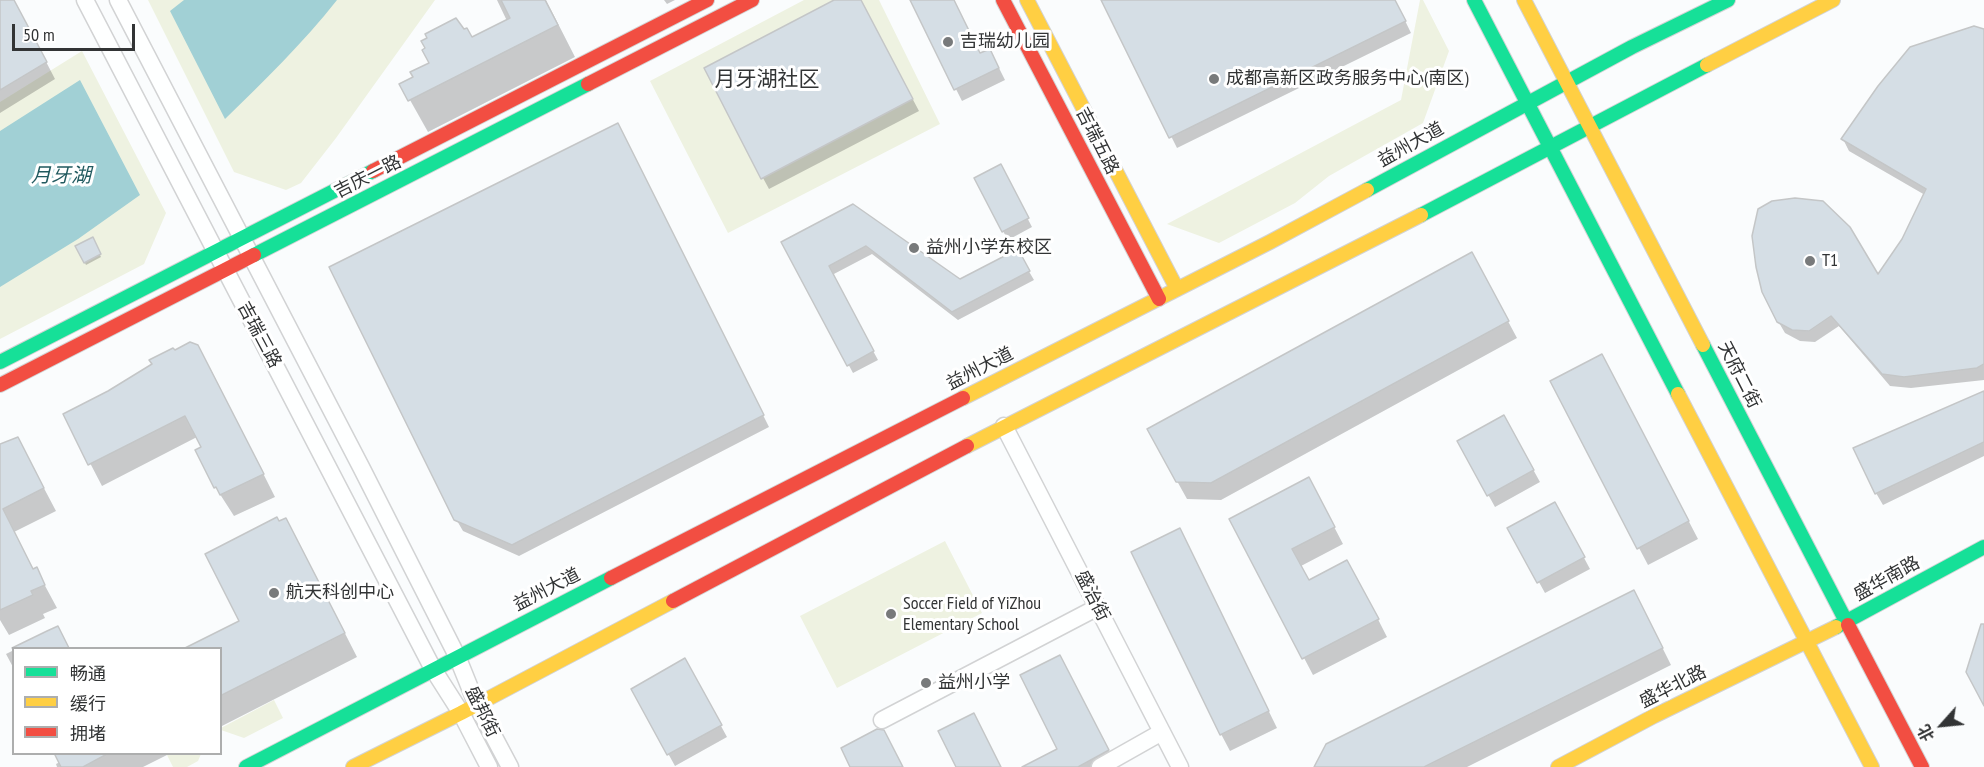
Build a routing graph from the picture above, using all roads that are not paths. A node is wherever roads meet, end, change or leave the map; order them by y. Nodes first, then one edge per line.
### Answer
1 (85, 0) edge
2 (118, 0) edge
3 (707, 0) edge
4 (752, 0) edge
5 (1003, 0) edge
6 (1027, 0) edge
7 (1474, 0) edge
8 (1524, 0) edge
9 (1728, 0) edge
10 (1833, 0) edge
11 (1566, 82) junction
12 (1528, 103) junction
13 (1590, 126) junction
14 (1551, 148) junction
15 (241, 238) junction
16 (216, 252) junction
17 (251, 257) junction
18 (225, 270) junction
19 (1177, 289) junction
20 (1159, 298) junction
21 (0, 362) edge
22 (0, 385) edge
23 (1004, 426) junction
24 (1984, 547) edge
25 (1098, 607) junction
26 (1847, 621) junction
27 (1806, 640) junction
28 (457, 656) junction
29 (434, 669) junction
30 (476, 703) junction
31 (461, 713) junction
32 (882, 720) dead end
33 (1162, 732) junction
34 (246, 767) edge
35 (353, 767) edge
36 (489, 767) edge
37 (510, 767) edge
38 (1100, 767) edge
39 (1180, 767) edge
40 (1558, 767) edge
41 (1872, 767) edge
42 (1922, 767) edge

1 - 16 street, 吉瑞三路
2 - 15 street, 吉瑞三路
3 - 15 main road, 吉庆一路
4 - 17 main road, 吉庆一路
5 - 20 main road, 吉瑞五路
6 - 19 main road, 吉瑞五路
7 - 12 main road
8 - 11 main road, 天府二街
9 - 11 main road, 益州大道
10 - 13 main road
11 - 12 main road, 益州大道
11 - 13 main road, 天府二街
12 - 14 main road
12 - 19 main road, 益州大道
13 - 14 main road
13 - 26 main road, 天府二街
14 - 23 main road
14 - 27 main road
15 - 16 main road, 吉庆一路
15 - 17 street, 吉瑞三路
16 - 18 street, 吉瑞三路
16 - 21 main road, 吉庆一路
17 - 18 main road, 吉庆一路
17 - 28 street, 吉瑞三路
18 - 22 main road, 吉庆一路
18 - 29 street, 吉瑞三路
19 - 20 main road, 益州大道
20 - 28 main road, 益州大道
23 - 25 street, 盛治街
23 - 30 main road
24 - 26 main road, 盛华南路
25 - 32 street
25 - 33 street, 盛治街
26 - 27 main road, 盛华南路
26 - 42 main road, 天府二街
27 - 40 main road, 盛华北路
27 - 41 main road
28 - 29 main road, 益州大道
28 - 30 street, 盛邦街
29 - 31 street, 盛邦街
29 - 34 main road, 益州大道
30 - 31 main road
30 - 37 street, 盛邦街
31 - 35 main road
31 - 36 street, 盛邦街
33 - 38 street
33 - 39 street, 盛治街

